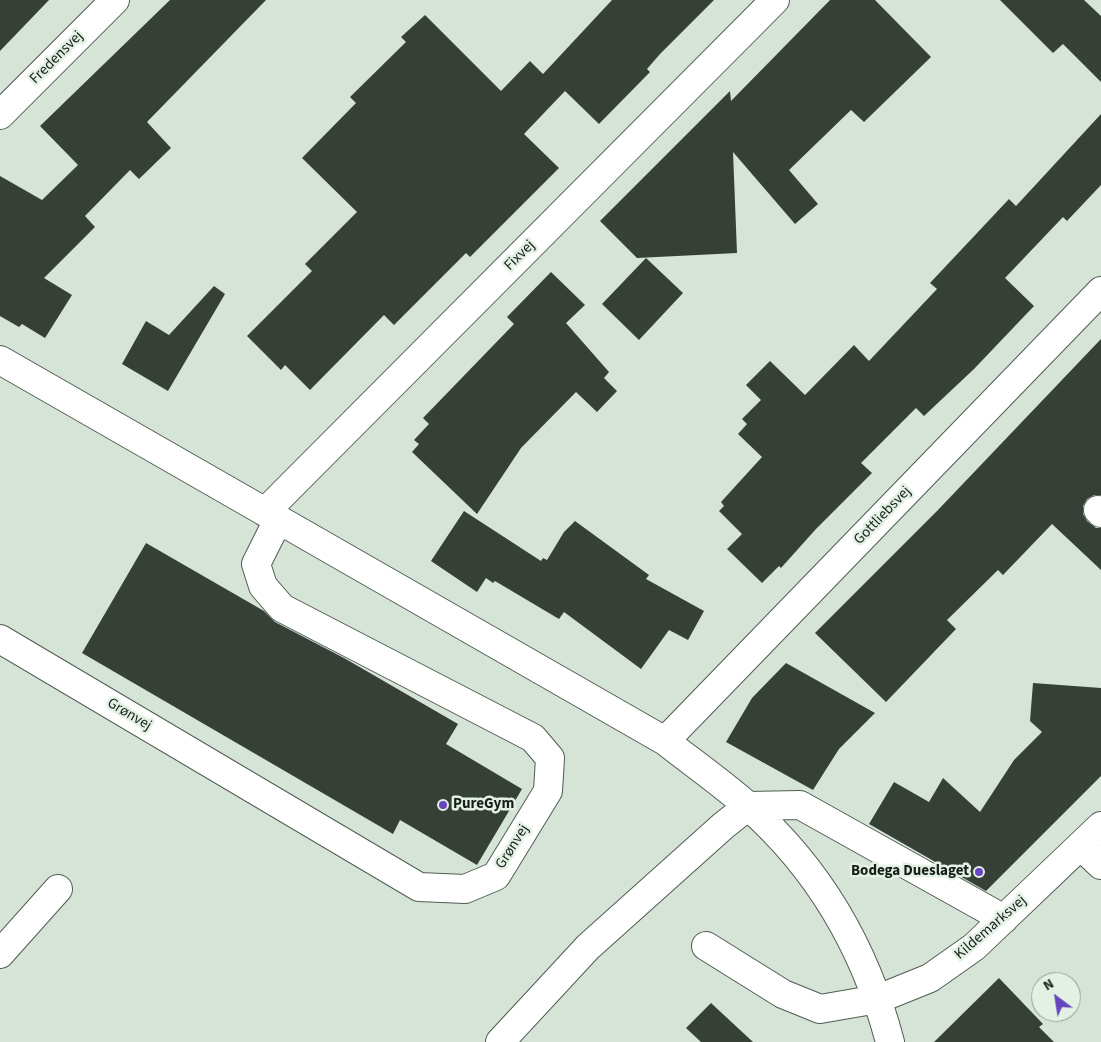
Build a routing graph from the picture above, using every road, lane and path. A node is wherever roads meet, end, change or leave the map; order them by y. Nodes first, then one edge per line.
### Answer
1 (115, 0) edge
2 (775, 0) edge
3 (0, 115) edge
4 (1101, 291) edge
5 (0, 360) edge
6 (271, 516) junction
7 (0, 639) edge
8 (665, 741) junction
9 (748, 806) junction
10 (1101, 826) edge
11 (1081, 846) junction
12 (1101, 866) edge
13 (58, 889) dead end
14 (1004, 918) junction
15 (706, 946) dead end
16 (0, 954) edge
17 (878, 999) junction
18 (500, 1042) edge
19 (890, 1042) edge

1 - 3 street, Fredensvej
2 - 6 street, Fixvej
4 - 8 street, Gottliebsvej
5 - 6 street
6 - 7 street, Grønvej
6 - 8 street
8 - 9 street
9 - 14 street
9 - 17 street
9 - 18 street
10 - 11 street, Kildemarksvej
11 - 12 street
11 - 14 street, Kildemarksvej
13 - 16 street
14 - 17 street, Kildemarksvej
15 - 17 street, Kildemarksvej
17 - 19 street

